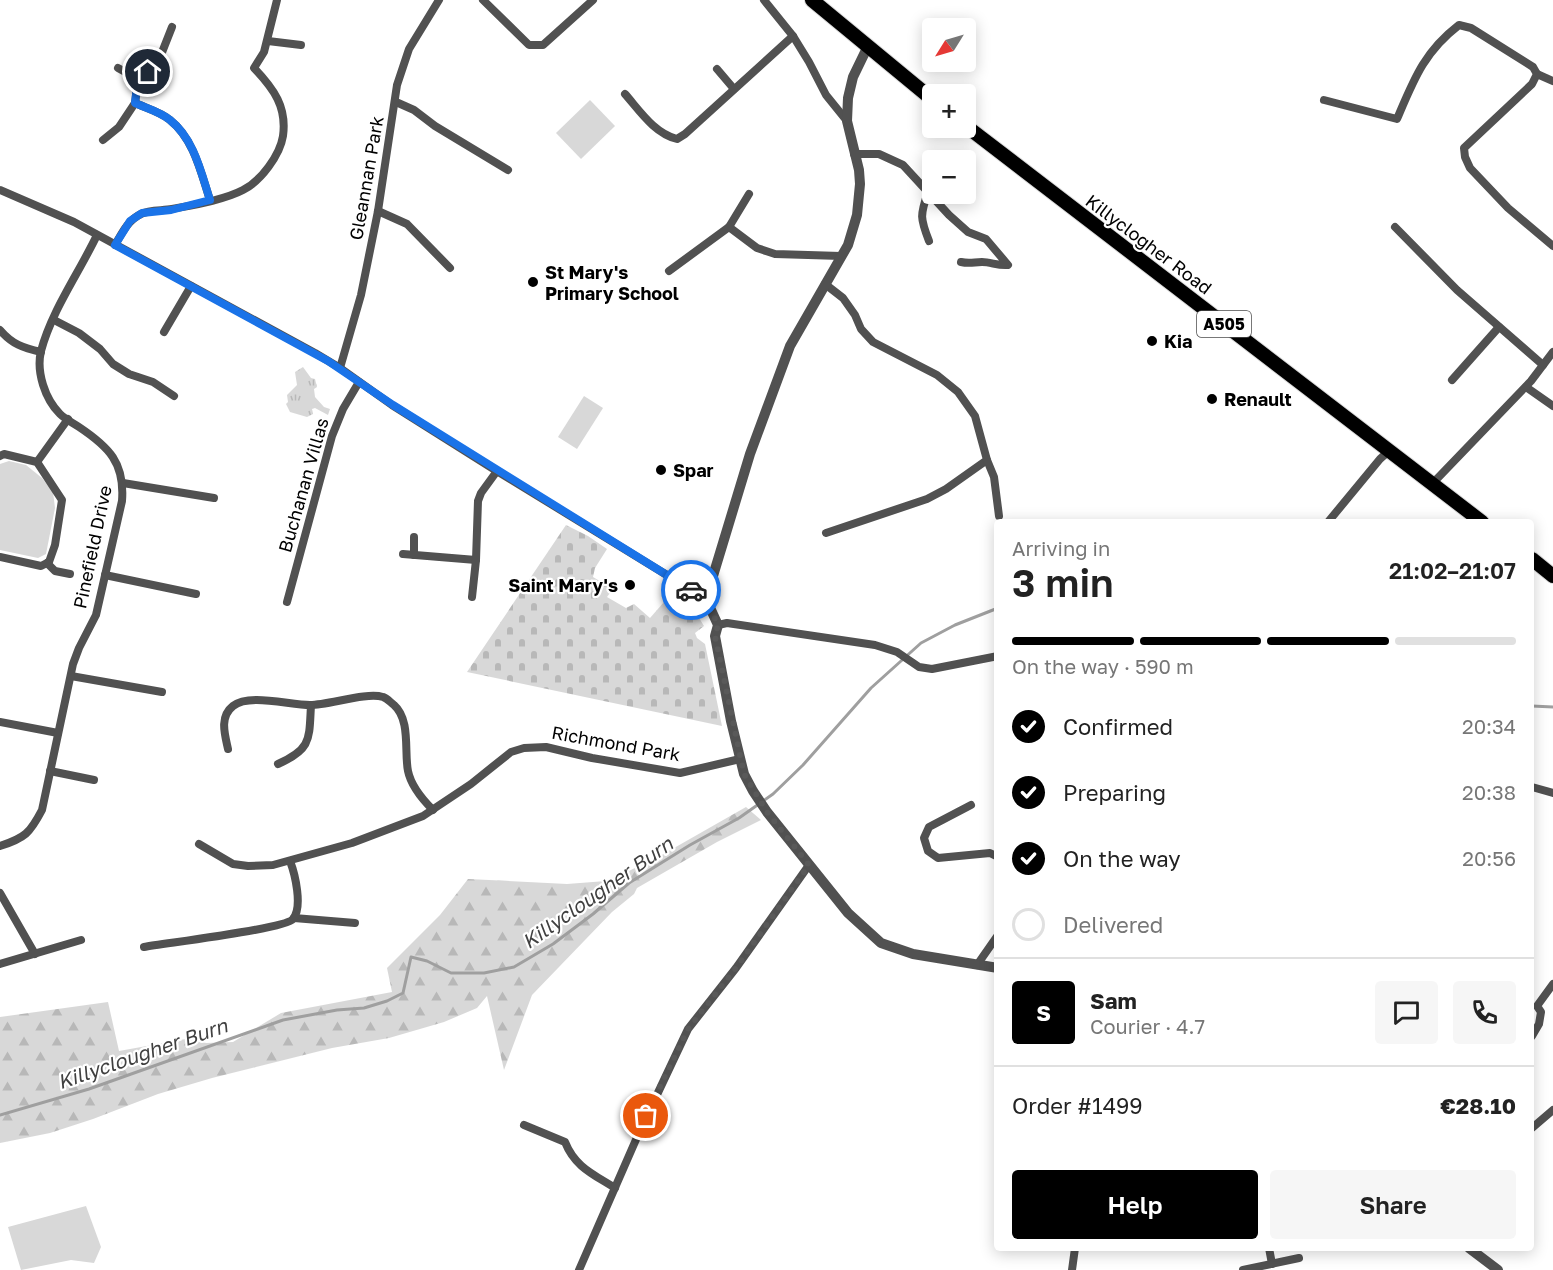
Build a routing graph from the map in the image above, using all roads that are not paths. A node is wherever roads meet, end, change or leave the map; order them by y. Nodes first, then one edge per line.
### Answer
1 (277, 0) edge
2 (439, 0) edge
3 (483, 0) edge
4 (593, 0) edge
5 (764, 0) edge
6 (816, 1) edge
7 (172, 27) dead end
8 (793, 36) junction
9 (268, 41) junction
10 (301, 45) dead end
11 (868, 46) junction
12 (118, 68) dead end
13 (717, 69) dead end
14 (1536, 74) junction
15 (138, 79) junction
16 (1553, 81) edge
17 (734, 89) junction
18 (922, 91) edge
19 (625, 94) dead end
20 (1324, 100) dead end
21 (396, 102) junction
22 (135, 103) junction
23 (847, 121) junction
24 (976, 134) edge
25 (103, 140) dead end
26 (855, 154) junction
27 (508, 170) dead end
28 (922, 186) edge
29 (0, 190) edge
30 (748, 194) dead end
31 (210, 200) junction
32 (924, 204) edge
33 (940, 204) edge
34 (378, 211) junction
35 (729, 227) junction
36 (1395, 227) dead end
37 (97, 235) junction
38 (929, 241) dead end
39 (1552, 244) edge
40 (115, 245) junction
41 (841, 256) junction
42 (961, 262) dead end
43 (450, 268) dead end
44 (669, 271) dead end
45 (825, 284) junction
46 (191, 286) junction
47 (54, 320) junction
48 (1499, 327) junction
49 (0, 330) edge
50 (164, 333) dead end
51 (41, 352) junction
52 (1553, 352) edge
53 (1543, 365) junction
54 (340, 368) junction
55 (1452, 380) dead end
56 (359, 382) junction
57 (1526, 387) junction
58 (174, 396) dead end
59 (1553, 406) edge
60 (68, 419) junction
61 (1390, 450) junction
62 (0, 456) edge
63 (987, 460) junction
64 (38, 462) junction
65 (497, 471) junction
66 (123, 483) junction
67 (1432, 484) junction
68 (214, 498) dead end
69 (999, 516) dead end
70 (1330, 519) edge
71 (1478, 519) edge
72 (826, 533) dead end
73 (414, 537) dead end
74 (403, 554) dead end
75 (414, 555) junction
76 (0, 557) edge
77 (476, 560) junction
78 (1534, 561) edge
79 (47, 563) junction
80 (70, 574) dead end
81 (105, 575) junction
82 (1553, 576) edge
83 (196, 594) dead end
84 (471, 597) dead end
85 (706, 599) junction
86 (287, 602) dead end
87 (718, 625) junction
88 (994, 657) edge
89 (71, 675) junction
90 (162, 692) dead end
91 (311, 705) junction
92 (0, 722) edge
93 (58, 733) junction
94 (228, 749) dead end
95 (740, 759) junction
96 (279, 764) dead end
97 (50, 771) junction
98 (94, 780) dead end
99 (1534, 788) edge
100 (1553, 793) edge
101 (971, 806) dead end
102 (433, 810) junction
103 (199, 844) dead end
104 (0, 846) edge
105 (994, 855) edge
106 (290, 861) junction
107 (809, 865) junction
108 (0, 893) edge
109 (294, 918) junction
110 (355, 923) dead end
111 (81, 940) dead end
112 (994, 941) edge
113 (144, 947) dead end
114 (35, 954) junction
115 (0, 964) edge
116 (977, 965) junction
117 (994, 967) edge
118 (1553, 984) edge
119 (1534, 1032) edge
120 (1553, 1110) edge
121 (524, 1125) dead end
122 (1534, 1126) edge
123 (615, 1188) junction
124 (1075, 1251) edge
125 (1270, 1251) edge
126 (1473, 1251) edge
127 (1299, 1258) dead end
128 (1272, 1264) junction
129 (579, 1270) edge
130 (1072, 1270) edge
131 (1243, 1270) edge
132 (1498, 1270) edge

1 - 9 street
2 - 21 street, Gleannan Park
3 - 4 street
5 - 8 street
6 - 11 highway
7 - 15 street
8 - 17 street
8 - 23 street
9 - 10 street
9 - 31 street
11 - 18 highway
11 - 23 street
12 - 15 street
13 - 17 street
14 - 16 street
14 - 20 street
14 - 39 street
15 - 22 street
17 - 19 street
21 - 27 street
21 - 34 street, Gleannan Park
22 - 25 street
22 - 31 street
23 - 26 street
24 - 61 highway, Killyclogher Road / A505
26 - 28 street
26 - 41 street
29 - 37 street
30 - 35 street
31 - 40 street
32 - 38 street
33 - 42 street
34 - 43 street
34 - 54 street, Gleannan Park
35 - 41 street
35 - 44 street
36 - 48 street
37 - 40 street
37 - 47 street, Pinefield Drive
40 - 46 street
41 - 45 street
45 - 63 street
45 - 85 street
46 - 50 street
46 - 54 street
47 - 51 street, Pinefield Drive
47 - 58 street
48 - 53 street
48 - 55 street
49 - 51 street
51 - 60 street, Pinefield Drive
52 - 53 street
53 - 57 street
54 - 56 street
56 - 65 street
56 - 86 street, Buchanan Villas
57 - 59 street
57 - 67 street
60 - 64 street
60 - 66 street, Pinefield Drive
61 - 67 highway, Killyclogher Road / A505
61 - 70 street
62 - 64 street
63 - 69 street
63 - 72 street
64 - 79 street
65 - 77 street
65 - 85 street
66 - 68 street
66 - 81 street, Pinefield Drive
67 - 71 highway, Killyclogher Road / A505
73 - 75 street
74 - 75 street
75 - 77 street
76 - 79 street
77 - 84 street
78 - 82 highway
79 - 80 street
81 - 83 street
81 - 89 street, Pinefield Drive
85 - 87 street
87 - 88 street
87 - 95 street
89 - 90 street
89 - 93 street, Pinefield Drive
91 - 94 street
91 - 96 street
91 - 102 street
92 - 93 street
93 - 97 street, Pinefield Drive
95 - 102 street, Richmond Park
95 - 107 street
97 - 98 street
97 - 104 street, Pinefield Drive
99 - 100 street
101 - 105 street
102 - 106 street, Richmond Park
103 - 106 street, Richmond Park
106 - 109 street
107 - 116 street
107 - 123 street
108 - 114 street
109 - 110 street
109 - 113 street
111 - 114 street
112 - 116 street
114 - 115 street
116 - 117 street
118 - 119 street
120 - 122 street
121 - 123 street
123 - 129 street
124 - 130 street
125 - 128 street
126 - 132 street
127 - 128 street
128 - 131 street

